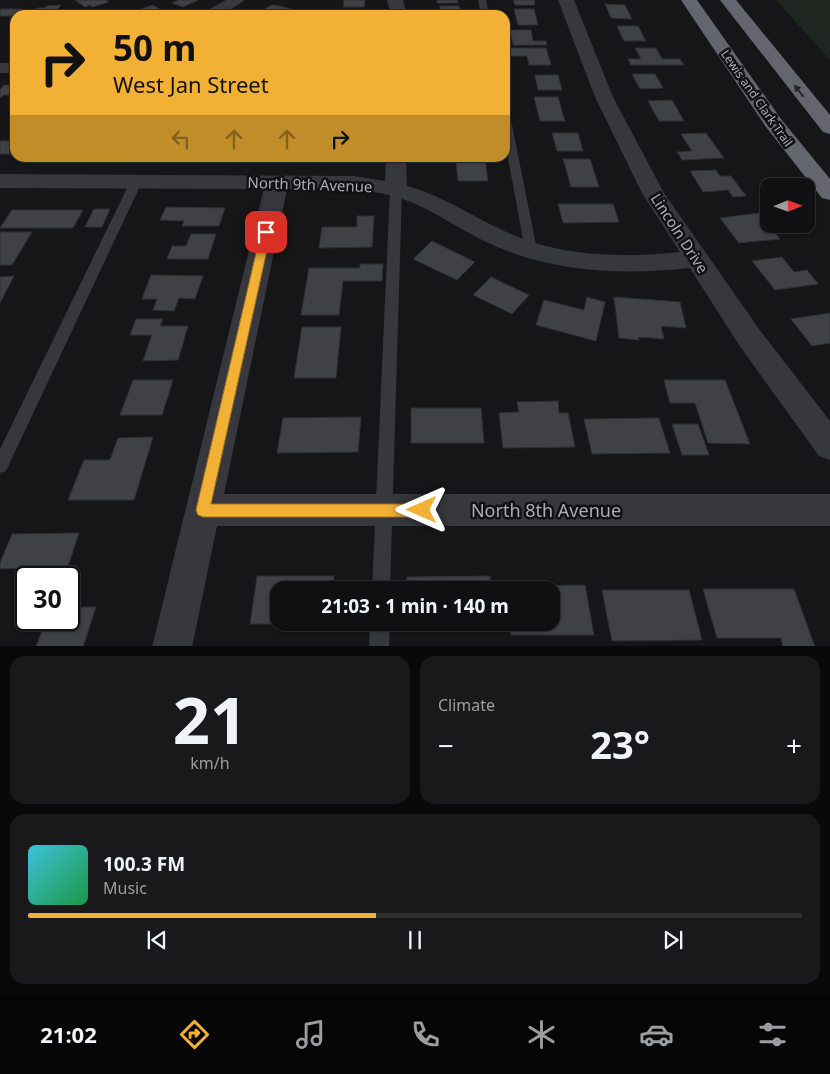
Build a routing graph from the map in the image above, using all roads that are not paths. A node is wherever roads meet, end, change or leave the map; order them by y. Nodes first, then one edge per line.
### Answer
1 (237, 0) edge
2 (566, 0) edge
3 (689, 0) edge
4 (728, 0) edge
5 (219, 10) edge
6 (830, 128) edge
7 (510, 142) edge
8 (396, 162) edge
9 (0, 181) edge
10 (136, 182) junction
11 (277, 182) junction
12 (396, 190) junction
13 (830, 193) edge
14 (531, 250) junction
15 (696, 259) junction
16 (830, 446) edge
17 (0, 466) edge
18 (203, 510) junction
19 (383, 510) junction
20 (830, 510) edge
21 (381, 581) edge
22 (380, 631) edge
23 (172, 646) edge
24 (379, 646) edge

1 - 5 street
2 - 15 street, Lincoln Drive
3 - 13 highway, Lewis and Clark Trail
6 -> 4 highway
7 - 14 lane
8 - 12 street
9 - 10 street, North 9th Avenue
10 - 11 street, North 9th Avenue
10 - 17 lane
11 - 12 street, North 9th Avenue
11 - 18 street
12 - 14 street, North 9th Avenue
12 - 19 lane
14 - 15 street, North 9th Avenue
15 - 16 street, Lincoln Drive
18 - 19 street, North 8th Avenue
18 - 23 street
19 - 20 street, North 8th Avenue
19 - 21 lane
22 - 24 lane

